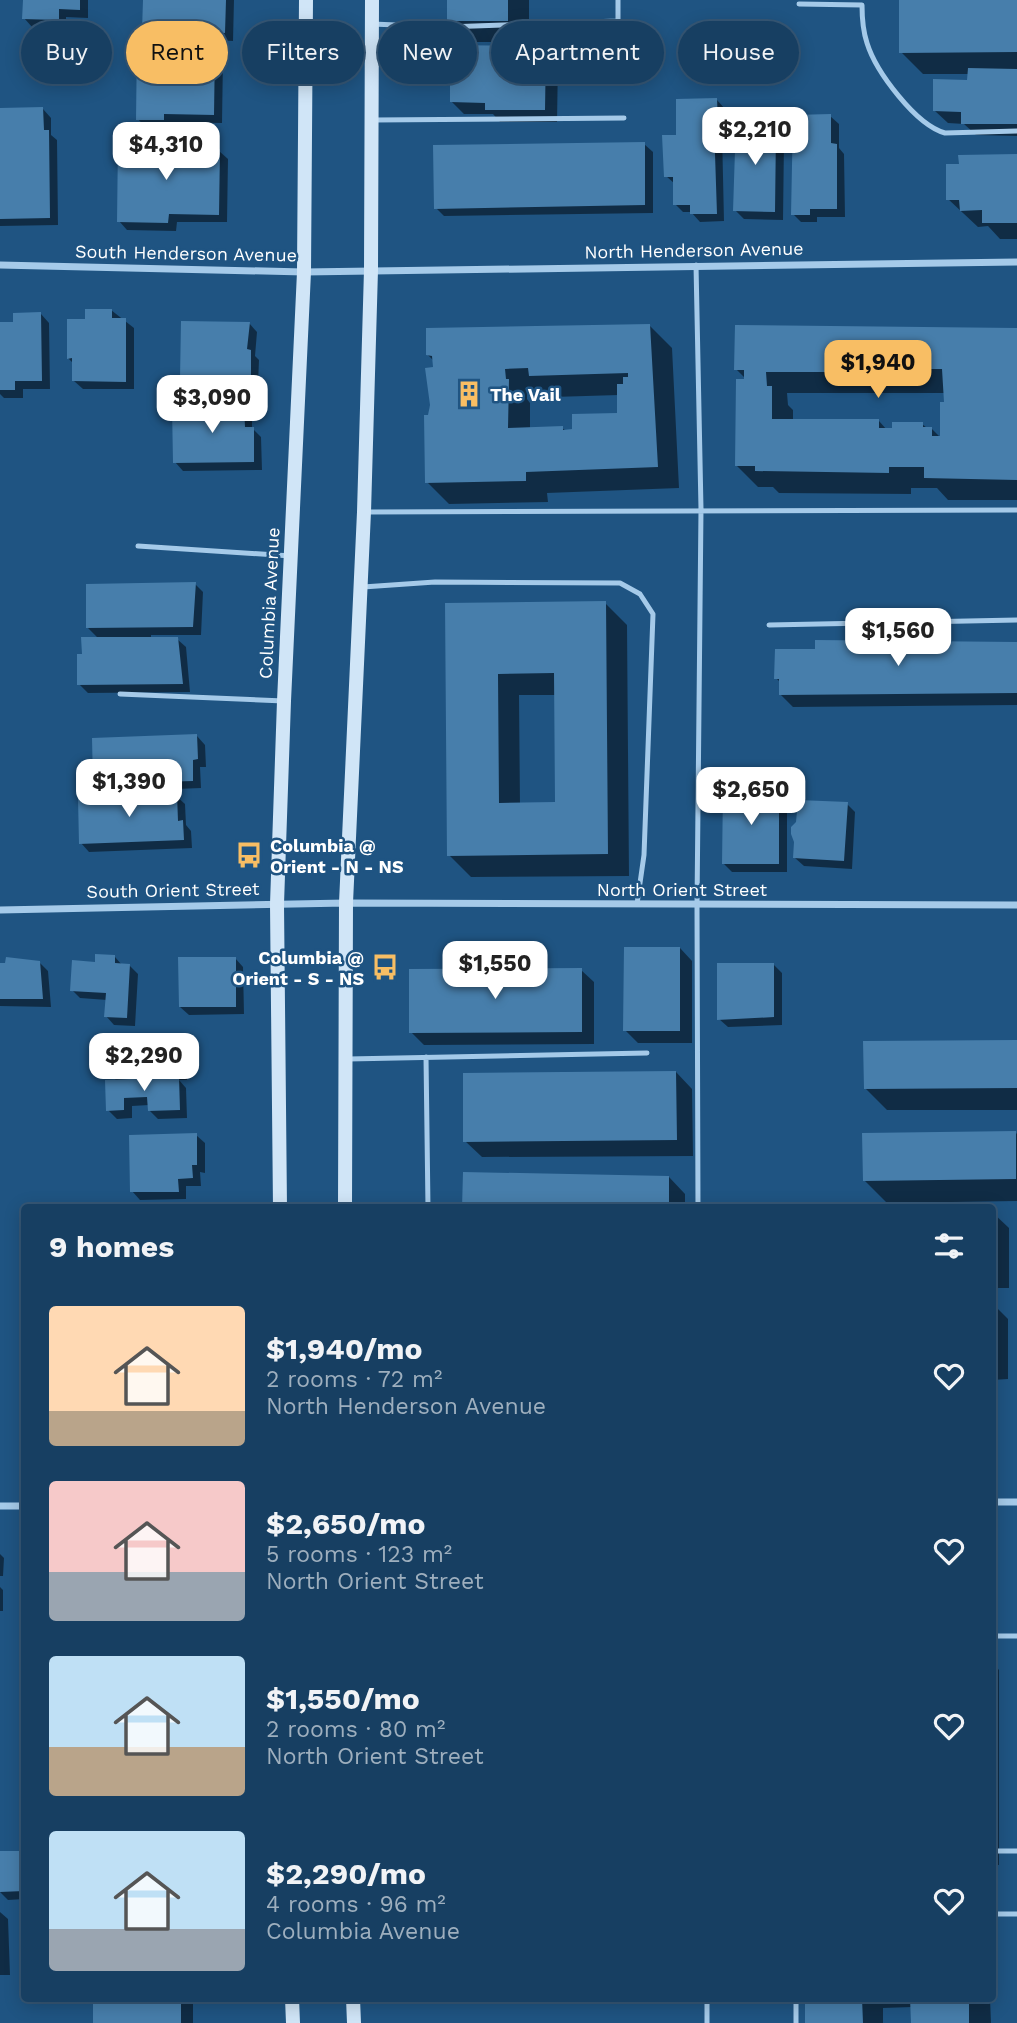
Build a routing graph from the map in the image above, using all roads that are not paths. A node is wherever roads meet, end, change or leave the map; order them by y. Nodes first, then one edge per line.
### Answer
1 (306, 0) edge
2 (372, 0) edge
3 (618, 0) edge
4 (862, 3) edge
5 (799, 4) dead end
6 (372, 24) junction
7 (624, 118) dead end
8 (371, 120) junction
9 (1017, 131) edge
10 (1017, 262) edge
11 (0, 265) edge
12 (696, 265) junction
13 (371, 270) junction
14 (304, 272) junction
15 (702, 509) junction
16 (1017, 510) edge
17 (363, 512) junction
18 (138, 546) dead end
19 (291, 556) junction
20 (360, 588) junction
21 (1017, 620) edge
22 (769, 625) dead end
23 (120, 694) dead end
24 (284, 701) junction
25 (346, 902) junction
26 (277, 904) junction
27 (637, 904) junction
28 (697, 905) junction
29 (1017, 905) edge
30 (0, 910) edge
31 (646, 1053) dead end
32 (426, 1057) junction
33 (345, 1059) junction
34 (280, 1204) edge
35 (345, 1204) edge
36 (428, 1204) edge
37 (698, 1204) edge
38 (996, 1502) edge
39 (1017, 1502) edge
40 (0, 1506) edge
41 (21, 1506) edge
42 (996, 1636) edge
43 (1017, 1636) edge
44 (996, 1851) edge
45 (1017, 1851) edge
46 (996, 1914) edge
47 (1017, 1914) edge
48 (292, 2002) edge
49 (354, 2002) edge
50 (707, 2002) edge
51 (796, 2002) edge
52 (293, 2023) edge
53 (354, 2023) edge
54 (707, 2023) edge
55 (796, 2023) edge

1 - 14 main road, Columbia Avenue
2 - 6 main road
3 - 6 lane
4 - 5 lane
4 - 9 lane
6 - 8 main road
7 - 8 lane
8 - 13 main road
10 - 12 street, North Henderson Avenue
11 - 14 street, South Henderson Avenue
12 - 13 street, North Henderson Avenue
12 - 15 lane
13 - 14 street, South Henderson Avenue
13 - 17 main road
14 - 19 main road, Columbia Avenue
15 - 16 lane
15 - 17 lane
15 - 28 lane
17 - 20 main road
18 - 19 lane
19 - 24 main road, Columbia Avenue
20 - 25 main road
20 - 27 lane
21 - 22 lane
23 - 24 lane
24 - 26 main road, Columbia Avenue
25 - 26 street, South Orient Street
25 - 27 street, North Orient Street
25 - 33 main road
26 - 30 street, South Orient Street
26 - 34 main road, Columbia Avenue
27 - 28 street, North Orient Street
28 - 29 street, North Orient Street
28 - 37 lane
31 - 32 lane
32 - 33 lane
32 - 36 lane
33 - 35 main road
38 - 39 street
40 - 41 street
42 - 43 lane
44 - 45 lane
46 - 47 lane
48 - 52 main road
49 - 53 main road
50 - 54 lane
51 - 55 lane

